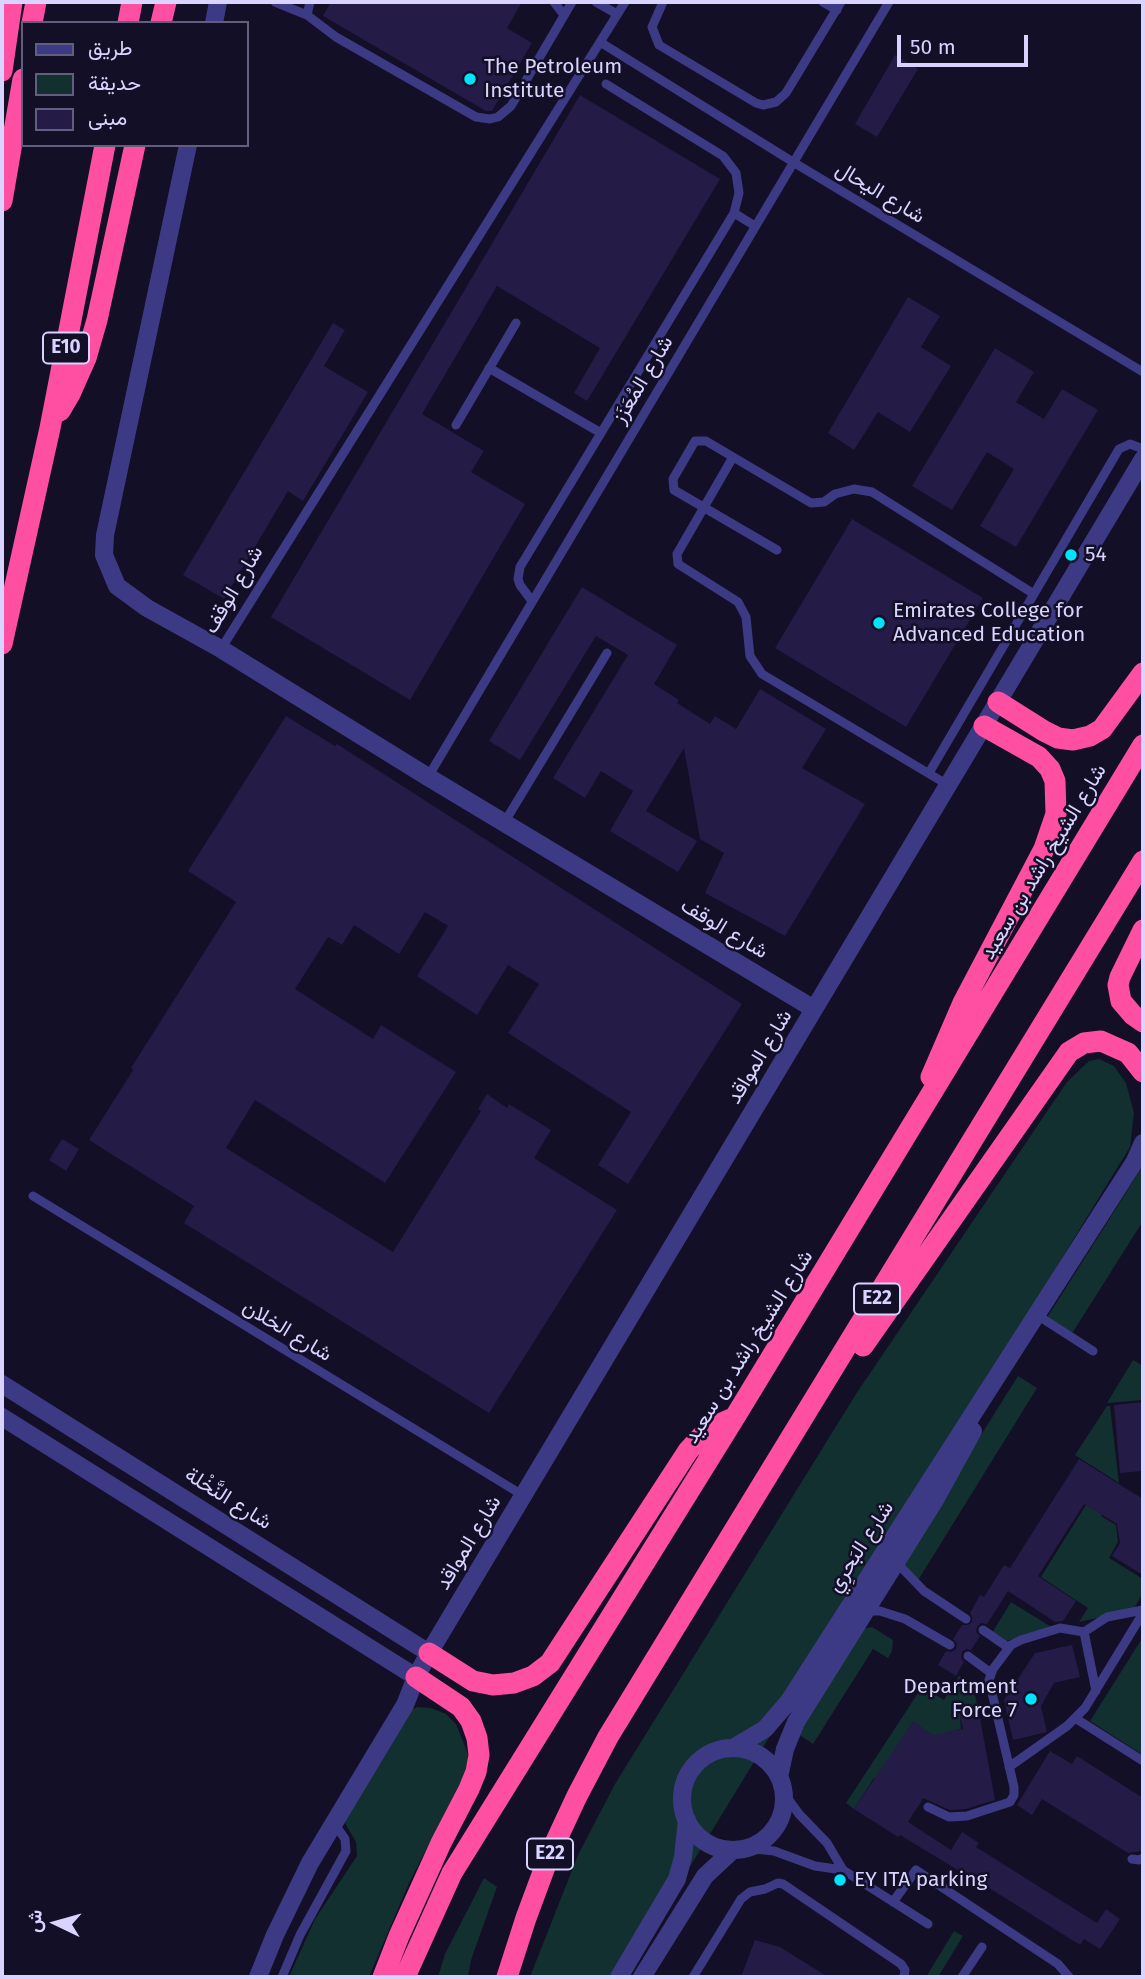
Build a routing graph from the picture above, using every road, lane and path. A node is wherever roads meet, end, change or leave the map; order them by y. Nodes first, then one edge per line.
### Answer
1 (12, 2) edge
2 (36, 2) edge
3 (132, 2) edge
4 (166, 2) edge
5 (218, 2) edge
6 (275, 2) edge
7 (310, 2) edge
8 (554, 2) edge
9 (572, 2) edge
10 (596, 2) edge
11 (625, 2) edge
12 (663, 2) edge
13 (823, 2) edge
14 (889, 2) edge
15 (839, 6) edge
16 (307, 15) junction
17 (564, 15) junction
18 (617, 15) junction
19 (33, 21) edge
20 (128, 21) edge
21 (161, 21) edge
22 (214, 21) edge
23 (600, 42) junction
24 (2, 71) edge
25 (606, 84) dead end
26 (21, 91) edge
27 (105, 147) edge
28 (135, 147) edge
29 (188, 147) edge
30 (793, 162) junction
31 (2, 201) edge
32 (734, 213) junction
33 (755, 226) junction
34 (516, 323) dead end
35 (489, 368) junction
36 (1143, 372) edge
37 (456, 425) dead end
38 (50, 428) junction
39 (601, 433) junction
40 (1143, 449) edge
41 (733, 457) junction
42 (1143, 459) edge
43 (703, 508) junction
44 (777, 550) dead end
45 (1034, 594) junction
46 (532, 601) junction
47 (2, 644) edge
48 (221, 649) junction
49 (607, 653) dead end
50 (1143, 673) edge
51 (998, 702) junction
52 (984, 726) junction
53 (1143, 745) edge
54 (929, 773) junction
55 (428, 777) junction
56 (949, 785) junction
57 (504, 823) junction
58 (1143, 861) edge
59 (1143, 930) edge
60 (814, 1010) junction
61 (1143, 1023) edge
62 (1143, 1072) edge
63 (908, 1135) junction
64 (1143, 1143) edge
65 (1139, 1157) edge
66 (33, 1196) dead end
67 (1037, 1315) junction
68 (1093, 1351) dead end
69 (1011, 1356) junction
70 (2, 1384) edge
71 (2, 1417) edge
72 (735, 1417) junction
73 (524, 1496) junction
74 (757, 1496) junction
75 (897, 1563) junction
76 (866, 1611) junction
77 (1143, 1611) edge
78 (966, 1619) dead end
79 (984, 1630) dead end
80 (1084, 1632) junction
81 (950, 1645) dead end
82 (1009, 1648) junction
83 (429, 1653) junction
84 (968, 1656) dead end
85 (991, 1673) junction
86 (416, 1677) junction
87 (1096, 1691) junction
88 (1075, 1718) junction
89 (733, 1748) junction
90 (1143, 1761) edge
91 (1009, 1767) junction
92 (781, 1784) junction
93 (928, 1807) dead end
94 (687, 1820) junction
95 (333, 1822) junction
96 (739, 1849) junction
97 (1143, 1858) edge
98 (1132, 1859) dead end
99 (843, 1870) junction
100 (893, 1902) junction
101 (928, 1924) dead end
102 (982, 1947) dead end
103 (644, 1976) edge
104 (248, 1977) edge
105 (258, 1977) edge
106 (282, 1977) edge
107 (383, 1977) edge
108 (405, 1977) edge
109 (507, 1977) edge
110 (619, 1977) edge
111 (693, 1977) edge
112 (904, 1977) edge
113 (962, 1977) edge
114 (1069, 1977) edge

1 - 24 highway
2 - 19 highway
3 - 20 highway
4 - 21 highway
5 - 22 street
6 - 16 lane
7 - 16 lane
8 - 17 lane
9 - 17 lane
10 - 18 lane
11 - 18 lane, شارع الوقف
12 - 15 lane
13 - 15 lane
14 - 30 lane, شارع المُعَزَز
16 - 17 lane
18 - 23 lane, شارع الوقف
23 - 30 lane, شارع اليحال
23 - 48 lane, شارع الوقف
25 - 32 lane
26 - 31 highway
27 - 38 highway, E10
28 - 38 highway
29 - 48 street
30 - 33 lane, شارع المُعَزَز
30 - 36 lane, شارع اليحال
32 - 33 lane
32 - 39 lane
33 - 46 lane, شارع المُعَزَز
34 - 35 lane
35 - 37 lane
35 - 39 lane
38 - 47 highway, E10
39 - 46 lane
40 - 45 lane
41 - 43 lane
41 - 43 lane
41 - 45 lane
42 - 51 street, شارع المواقد
43 - 44 lane
43 - 54 lane
45 - 54 lane
46 - 55 lane, شارع المُعَزَز
48 - 55 street, شارع الوقف
49 - 57 lane
50 - 51 highway
51 - 52 street, شارع المواقد
52 - 56 street, شارع المواقد
52 - 63 highway
53 - 63 highway, شارع الشيخ راشد بن سعيد
54 - 56 lane
55 - 57 street, شارع الوقف
56 - 60 street, شارع المواقد
57 - 60 street, شارع الوقف
58 - 74 highway, E22
59 - 61 highway
60 - 73 street, شارع المواقد
62 - 74 highway
63 - 72 highway, شارع الشيخ راشد بن سعيد
64 - 65 street, شارع البَحرِي
65 - 67 street, شارع البَحرِي
66 - 73 lane, شارع الخلان
67 - 68 lane
67 - 69 street, شارع البَحرِي
69 - 75 street, شارع البَحرِي
69 - 89 street, شارع البَحرِي
70 - 83 street, شارع النَّخْلة
71 - 86 street
72 - 83 highway
72 - 108 highway, شارع الشيخ راشد بن سعيد
73 - 83 street, شارع المواقد
74 - 109 highway, E22
75 - 76 street, شارع البَحرِي
75 - 78 lane
76 - 81 lane
76 - 92 street, شارع البَحرِي
77 - 80 lane
77 - 87 lane
79 - 82 lane
80 - 82 lane
80 - 87 lane
82 - 85 lane
83 - 86 street, شارع المواقد
84 - 85 lane
85 - 91 lane
86 - 95 street, شارع المواقد
86 - 104 street, شارع المواقد
86 - 107 highway
87 - 88 lane
88 - 90 lane
88 - 91 lane
89 - 92 street
89 - 94 street
91 - 93 lane
92 - 96 street
92 - 99 lane
94 - 96 street
94 - 110 street
95 - 105 street, شارع المواقد
95 - 106 lane
96 - 99 lane
96 - 103 street
97 - 98 lane
99 - 100 lane
100 - 101 lane
100 - 114 lane
102 - 113 lane
111 - 112 lane

